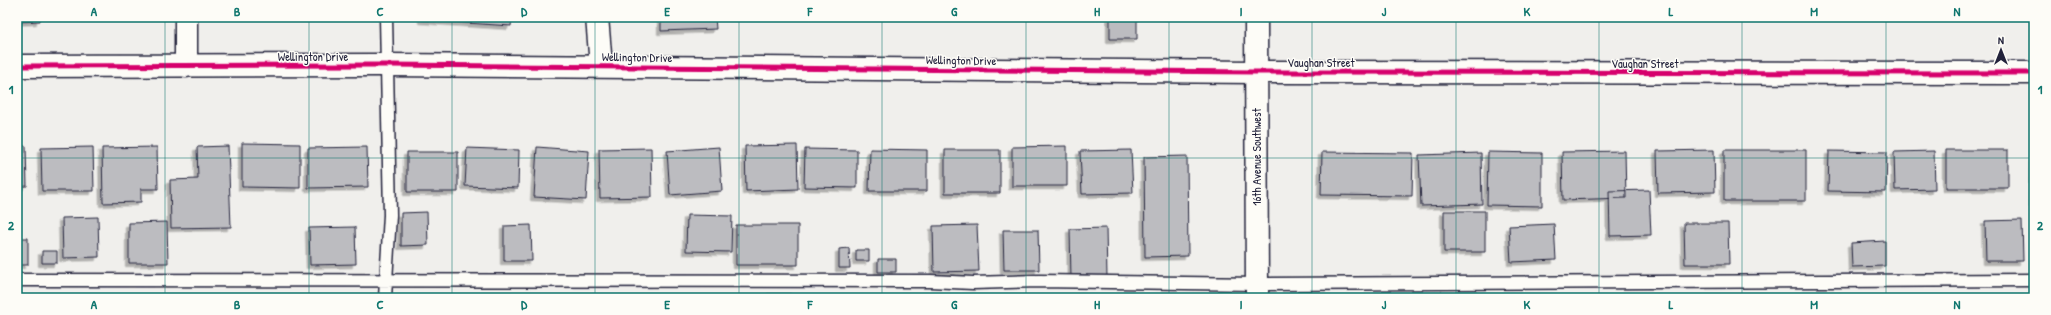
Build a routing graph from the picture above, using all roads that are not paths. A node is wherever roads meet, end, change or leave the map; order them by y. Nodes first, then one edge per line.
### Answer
1 (186, 17) edge
2 (386, 17) edge
3 (597, 17) edge
4 (1256, 17) edge
5 (386, 65) junction
6 (17, 66) edge
7 (186, 66) junction
8 (601, 66) junction
9 (1256, 72) junction
10 (2034, 73) edge
11 (17, 280) edge
12 (2034, 280) edge
13 (387, 281) junction
14 (1257, 291) edge
15 (385, 298) edge

1 - 7 street
2 - 5 lane
3 - 8 street
4 - 9 street, 16th Avenue Southwest
5 - 7 street, Wellington Drive
5 - 8 street, Wellington Drive
5 - 13 lane
6 - 7 street, Wellington Drive
8 - 9 street, Wellington Drive
9 - 10 street, Vaughan Street
9 - 14 street, 16th Avenue Southwest
11 - 13 lane
12 - 14 lane
13 - 14 lane
13 - 15 lane

